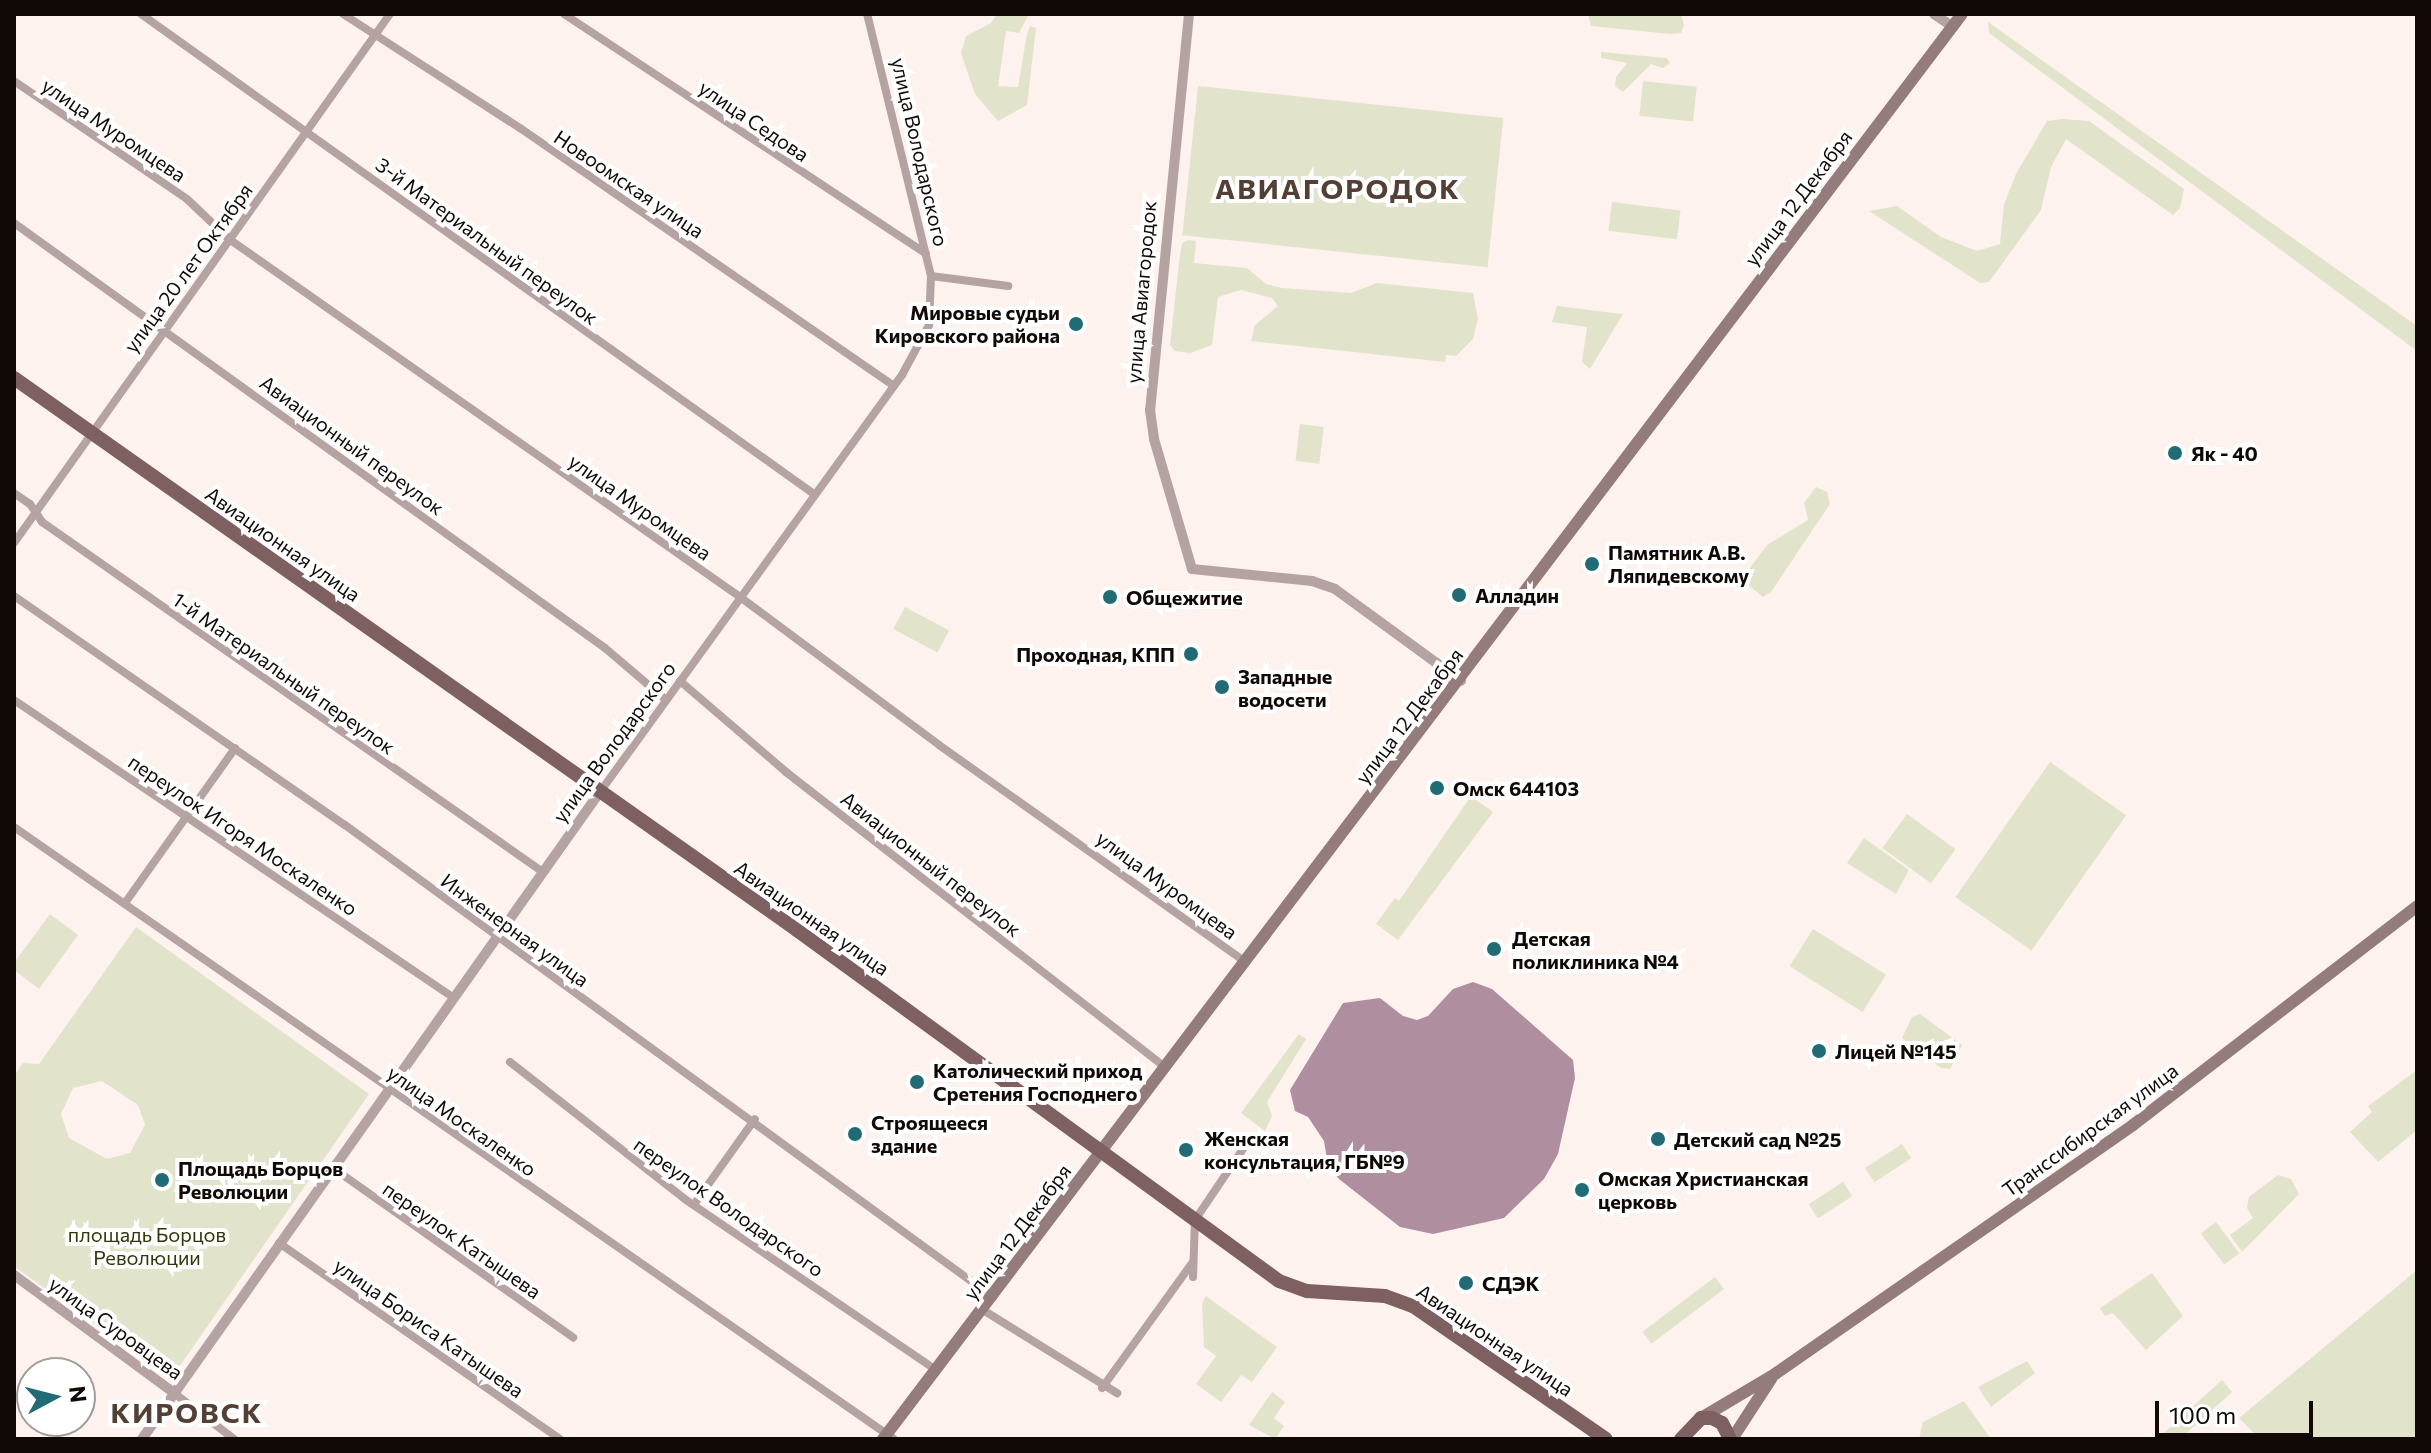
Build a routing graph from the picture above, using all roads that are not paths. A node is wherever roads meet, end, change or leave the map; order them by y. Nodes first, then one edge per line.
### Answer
1 (141, 14) edge
2 (343, 14) edge
3 (390, 14) edge
4 (564, 14) edge
5 (1189, 14) edge
6 (1934, 14) edge
7 (1962, 14) edge
8 (868, 15) edge
9 (1952, 26) junction
10 (375, 36) junction
11 (14, 81) edge
12 (308, 133) junction
13 (14, 223) edge
14 (229, 239) junction
15 (926, 255) junction
16 (931, 276) junction
17 (1008, 286) dead end
18 (162, 327) junction
19 (14, 378) edge
20 (894, 386) junction
21 (90, 433) junction
22 (14, 493) edge
23 (814, 494) junction
24 (34, 512) junction
25 (14, 543) edge
26 (14, 596) edge
27 (740, 597) junction
28 (680, 681) junction
29 (1461, 681) junction
30 (14, 700) edge
31 (666, 700) junction
32 (235, 748) junction
33 (599, 793) junction
34 (186, 816) junction
35 (14, 827) edge
36 (543, 872) junction
37 (125, 903) junction
38 (2417, 906) edge
39 (496, 939) junction
40 (1247, 963) junction
41 (454, 998) junction
42 (510, 1062) dead end
43 (1166, 1068) junction
44 (390, 1089) junction
45 (755, 1119) junction
46 (1247, 1143) dead end
47 (1103, 1152) junction
48 (333, 1168) junction
49 (695, 1203) junction
50 (1195, 1220) junction
51 (279, 1243) junction
52 (1192, 1263) junction
53 (14, 1275) edge
54 (1193, 1277) dead end
55 (993, 1297) junction
56 (983, 1310) junction
57 (573, 1337) dead end
58 (936, 1370) junction
59 (1775, 1374) junction
60 (1102, 1388) junction
61 (174, 1393) junction
62 (1117, 1393) dead end
63 (1701, 1418) junction
64 (888, 1437) edge
65 (142, 1439) edge
66 (234, 1439) edge
67 (560, 1439) edge
68 (1606, 1439) edge
69 (1681, 1439) edge
70 (1731, 1439) edge

1 - 12 street, 3-й Материальный переулок
2 - 10 street, Новоомская улица
3 - 10 street, улица 20 лет Октября
4 - 15 street, улица Седова
5 - 29 street, улица Авиагородок
6 - 9 street
7 - 9 main road, улица 12 Декабря
8 - 15 street, улица Володарского
9 - 29 main road, улица 12 Декабря
10 - 12 street, улица 20 лет Октября
10 - 20 street, Новоомская улица
11 - 14 street, улица Муромцева
12 - 14 street, улица 20 лет Октября
12 - 23 street, 3-й Материальный переулок
13 - 18 street, Авиационный переулок
14 - 18 street, улица 20 лет Октября
14 - 27 street, улица Муромцева
15 - 16 street, улица Володарского
16 - 17 street
16 - 20 street, улица Володарского
18 - 21 street, улица 20 лет Октября
18 - 31 street, Авиационный переулок
19 - 21 main road, Авиационная улица
20 - 23 street, улица Володарского
21 - 24 street, улица 20 лет Октября
21 - 33 main road, Авиационная улица
22 - 24 street, 1-й Материальный переулок
23 - 27 street, улица Володарского
24 - 25 street, улица 20 лет Октября
24 - 36 street, 1-й Материальный переулок
26 - 32 street, Инженерная улица
27 - 28 street, улица Володарского
27 - 40 street, улица Муромцева
28 - 31 street, улица Володарского
28 - 43 street, Авиационный переулок
29 - 40 main road, улица 12 Декабря
30 - 34 street, переулок Игоря Москаленко
31 - 33 street, улица Володарского
32 - 34 street
32 - 39 street, Инженерная улица
33 - 36 street, улица Володарского
33 - 47 main road, Авиационная улица
34 - 37 street
34 - 41 street, переулок Игоря Москаленко
35 - 37 street, улица Москаленко
36 - 39 street, улица Володарского
37 - 44 street, улица Москаленко
38 - 59 main road, Транссибирская улица
39 - 41 street, улица Володарского
39 - 45 street, Инженерная улица
40 - 43 main road, улица 12 Декабря
41 - 44 street, улица Володарского
42 - 49 street, переулок Володарского
43 - 47 main road, улица 12 Декабря
44 - 48 street, улица Володарского
44 - 64 street, улица Москаленко
45 - 49 street
45 - 55 street, Инженерная улица
46 - 50 street
47 - 50 main road, Авиационная улица
47 - 55 main road, улица 12 Декабря
48 - 51 street, улица Володарского
48 - 57 street, переулок Катышева
49 - 58 street, переулок Володарского
50 - 52 street
50 - 68 main road, Авиационная улица
51 - 61 street, улица Володарского
51 - 67 street, улица Бориса Катышева
52 - 54 street
52 - 60 street
53 - 61 street, улица Суровцева
55 - 56 main road, улица 12 Декабря
56 - 58 main road, улица 12 Декабря
56 - 60 street
58 - 64 main road, улица 12 Декабря
59 - 63 main road, Транссибирская улица
59 - 70 main road
60 - 62 street
61 - 65 street, улица Володарского
61 - 66 street, улица Суровцева
63 - 69 main road
63 - 70 main road

